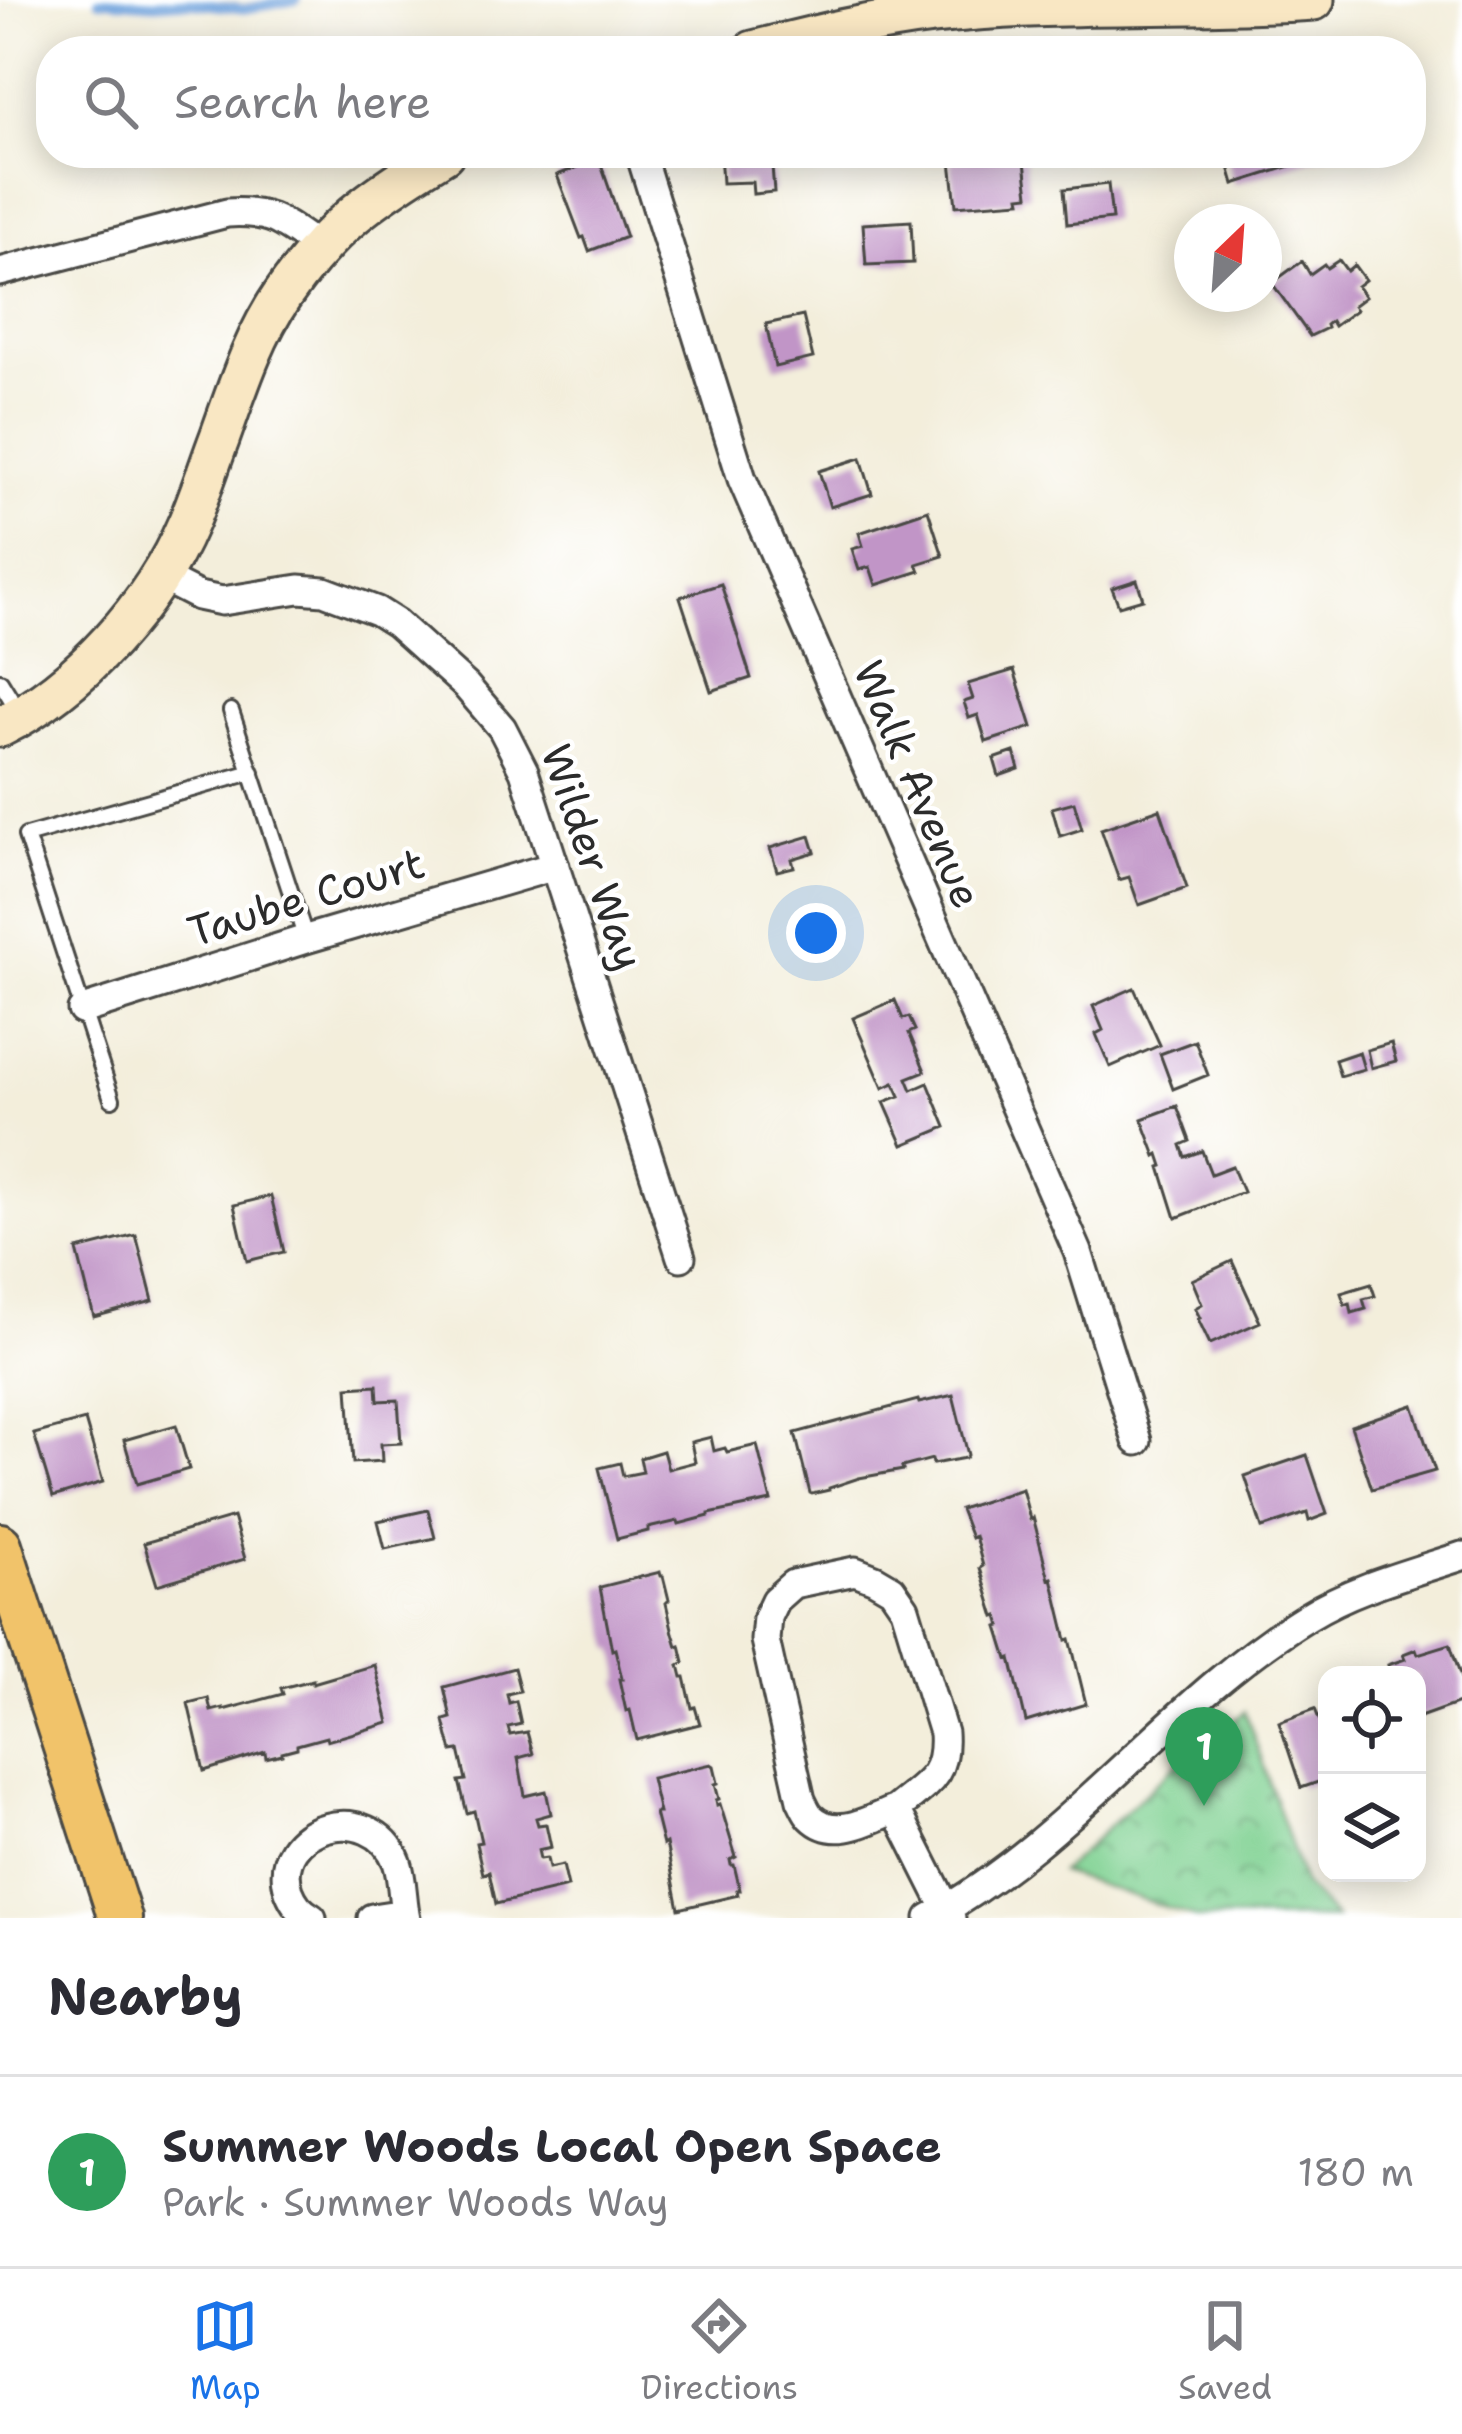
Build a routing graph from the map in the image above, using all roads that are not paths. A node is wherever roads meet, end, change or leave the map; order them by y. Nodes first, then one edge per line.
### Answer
1 (1314, 0) edge
2 (815, 36) edge
3 (421, 168) edge
4 (645, 168) edge
5 (318, 247) junction
6 (0, 272) edge
7 (160, 578) junction
8 (0, 681) edge
9 (231, 711) dead end
10 (11, 722) edge
11 (252, 772) junction
12 (555, 866) junction
13 (306, 939) junction
14 (82, 1010) junction
15 (112, 1100) dead end
16 (681, 1257) dead end
17 (1137, 1441) dead end
18 (0, 1545) edge
19 (1462, 1556) edge
20 (896, 1809) junction
21 (405, 1915) edge
22 (942, 1915) edge
23 (120, 1918) edge
24 (312, 1918) edge
25 (372, 1918) edge

1 - 2 street
3 - 5 street
4 - 17 street, Walk Avenue
5 - 6 street
5 - 7 street
7 - 10 street
7 - 12 street, Wilder Way
8 - 10 lane
9 - 11 lane
11 - 13 lane
11 - 14 lane
12 - 13 street, Taube Court
12 - 16 street, Wilder Way
13 - 14 street, Taube Court
14 - 15 lane
18 - 23 main road
19 - 22 street
20 - 20 street
20 - 22 street
21 - 24 street
21 - 25 street

